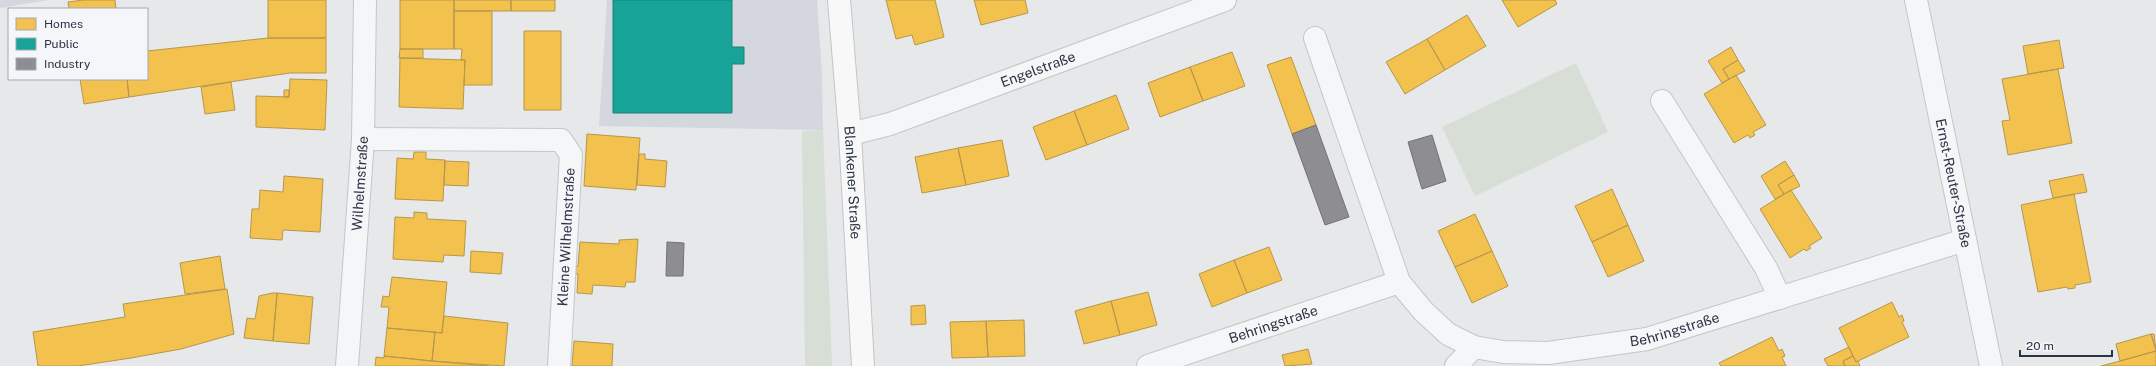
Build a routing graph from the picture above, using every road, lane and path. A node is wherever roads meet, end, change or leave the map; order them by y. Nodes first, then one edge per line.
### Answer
1 (365, 0) edge
2 (839, 0) edge
3 (1225, 0) edge
4 (1916, 0) edge
5 (1315, 38) dead end
6 (1662, 100) dead end
7 (850, 134) junction
8 (363, 139) junction
9 (1965, 240) junction
10 (1399, 282) junction
11 (1780, 298) junction
12 (1474, 347) junction
13 (347, 366) edge
14 (559, 366) edge
15 (863, 366) edge
16 (1148, 366) edge
17 (1456, 366) edge
18 (1991, 366) edge

1 - 8 street, Wilhelmstraße
2 - 7 main road, Blankener Straße
3 - 7 street, Engelstraße
4 - 9 street, Ernst-Reuter-Straße
5 - 10 street, Behringstraße
6 - 11 street
7 - 15 main road, Blankener Straße
8 - 13 street, Wilhelmstraße
8 - 14 street, Kleine Wilhelmstraße
9 - 11 street, Behringstraße
9 - 18 street, Ernst-Reuter-Straße
10 - 12 street, Behringstraße
10 - 16 street, Behringstraße
11 - 12 street, Behringstraße
12 - 17 street

